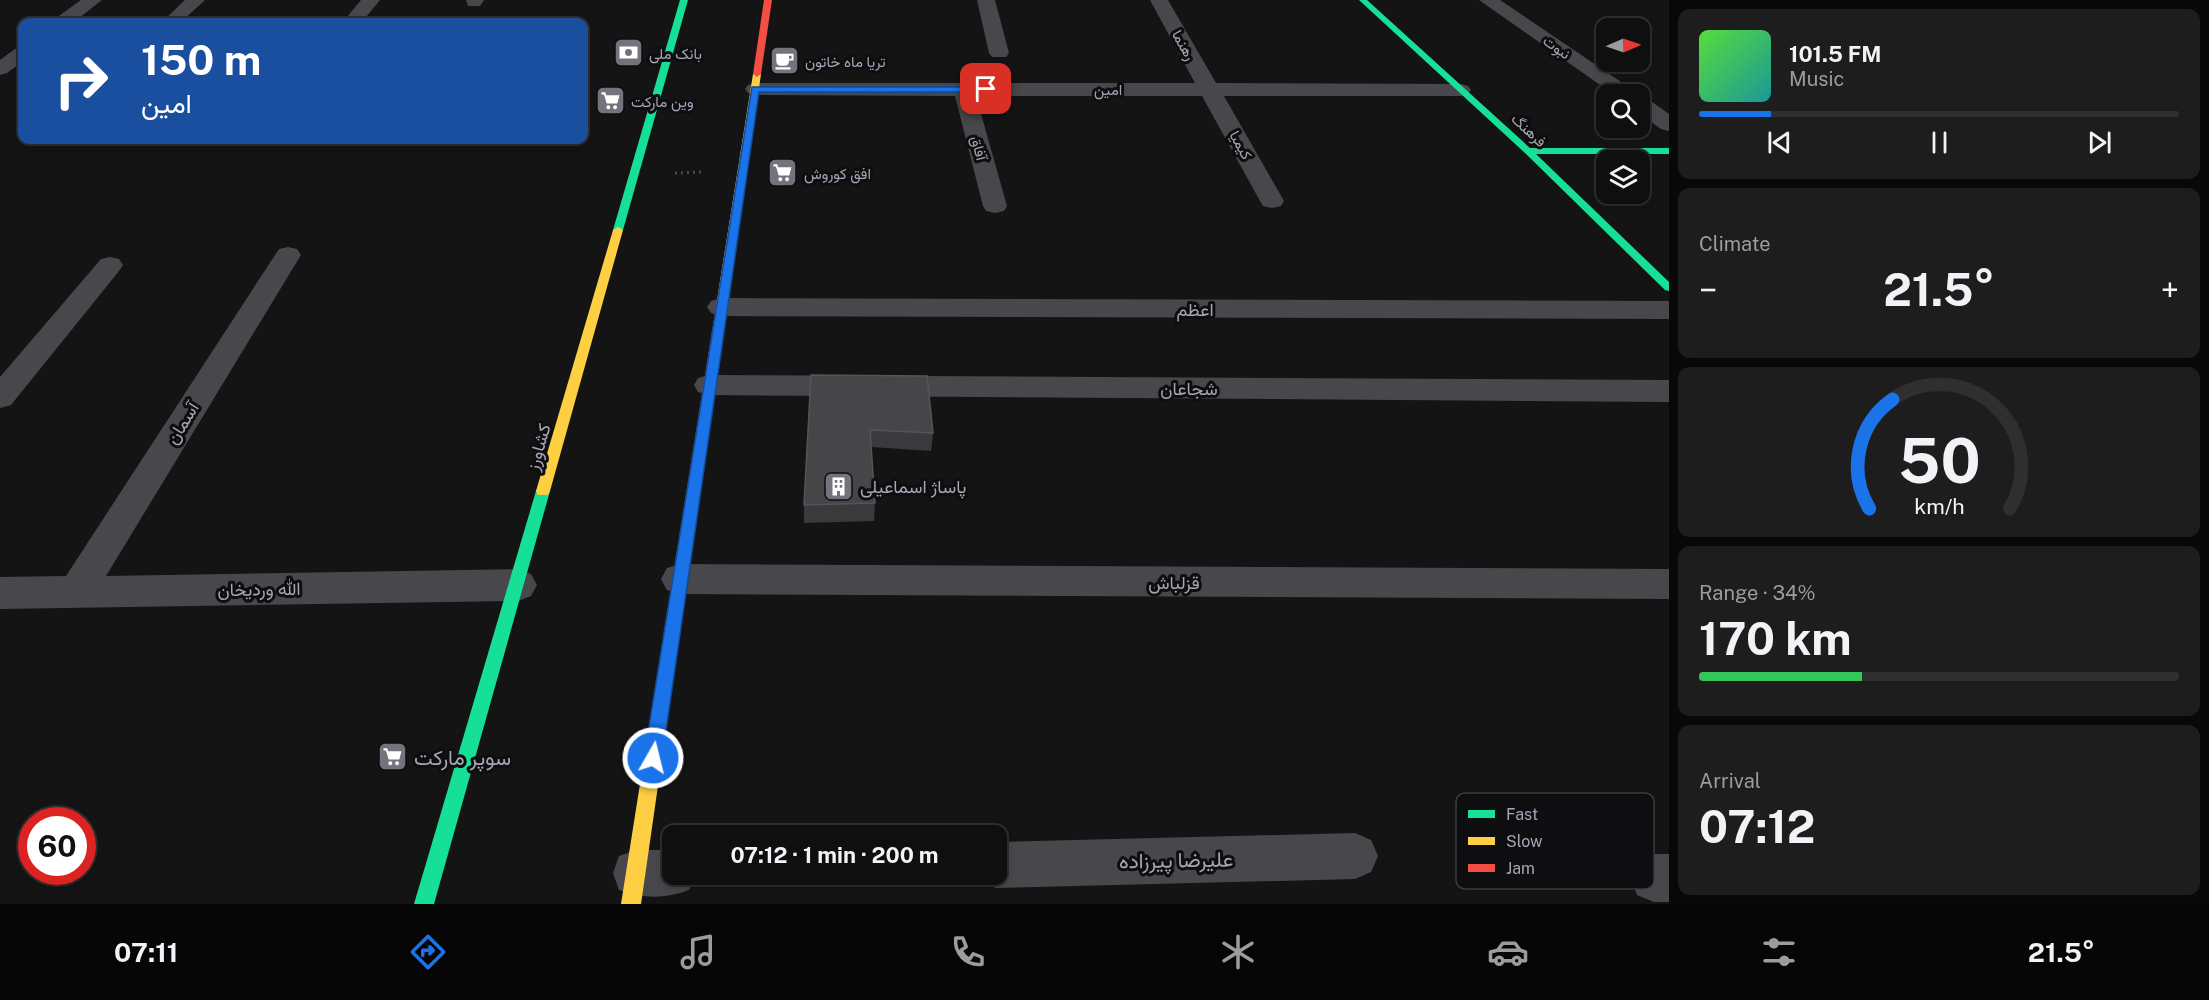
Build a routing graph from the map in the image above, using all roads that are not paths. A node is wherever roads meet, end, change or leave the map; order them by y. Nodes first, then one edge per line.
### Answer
1 (93, 0) edge
2 (196, 0) edge
3 (370, 0) edge
4 (684, 0) edge
5 (768, 0) edge
6 (986, 0) edge
7 (1159, 0) edge
8 (1363, 0) edge
9 (1488, 0) edge
10 (68, 18) edge
11 (176, 18) edge
12 (355, 18) edge
13 (999, 53) dead end
14 (18, 55) edge
15 (0, 69) edge
16 (1611, 84) edge
17 (755, 89) junction
18 (964, 89) junction
19 (1210, 89) junction
20 (1461, 90) junction
21 (1650, 111) edge
22 (1669, 124) edge
23 (1528, 151) junction
24 (1669, 151) edge
25 (1272, 201) dead end
26 (995, 206) dead end
27 (288, 255) dead end
28 (110, 265) dead end
29 (1669, 288) edge
30 (721, 307) junction
31 (1669, 310) edge
32 (709, 385) junction
33 (1669, 391) edge
34 (0, 397) edge
35 (680, 579) junction
36 (1669, 584) edge
37 (518, 585) junction
38 (76, 592) junction
39 (0, 593) edge
40 (1355, 856) dead end
41 (1007, 864) edge
42 (646, 883) edge
43 (424, 904) edge

1 - 10 street
2 - 11 street
3 - 12 street
4 - 37 main road, کشاورز
5 - 17 main road
6 - 13 street
7 - 19 street, رهنما
8 - 20 main road, فرهنگ
9 - 16 street, نبوت
14 - 15 street
17 - 18 street, امین
17 - 30 main road
18 - 19 street, امین
18 - 26 street, آفاق
19 - 20 street, امین
19 - 25 street, کیمیا
20 - 23 main road, فرهنگ
21 - 22 street
23 - 24 main road
23 - 29 main road, فرهنگ
27 - 38 street, آسمان
28 - 34 street
30 - 31 street, اعظم
30 - 32 main road
32 - 33 street, شجاعان
32 - 35 main road
35 - 36 street, قزلباش
35 - 42 main road
37 - 38 street, الله وردیخان
37 - 43 main road, کشاورز
38 - 39 street, الله وردیخان
40 - 41 street, علیرضا پیرزاده

